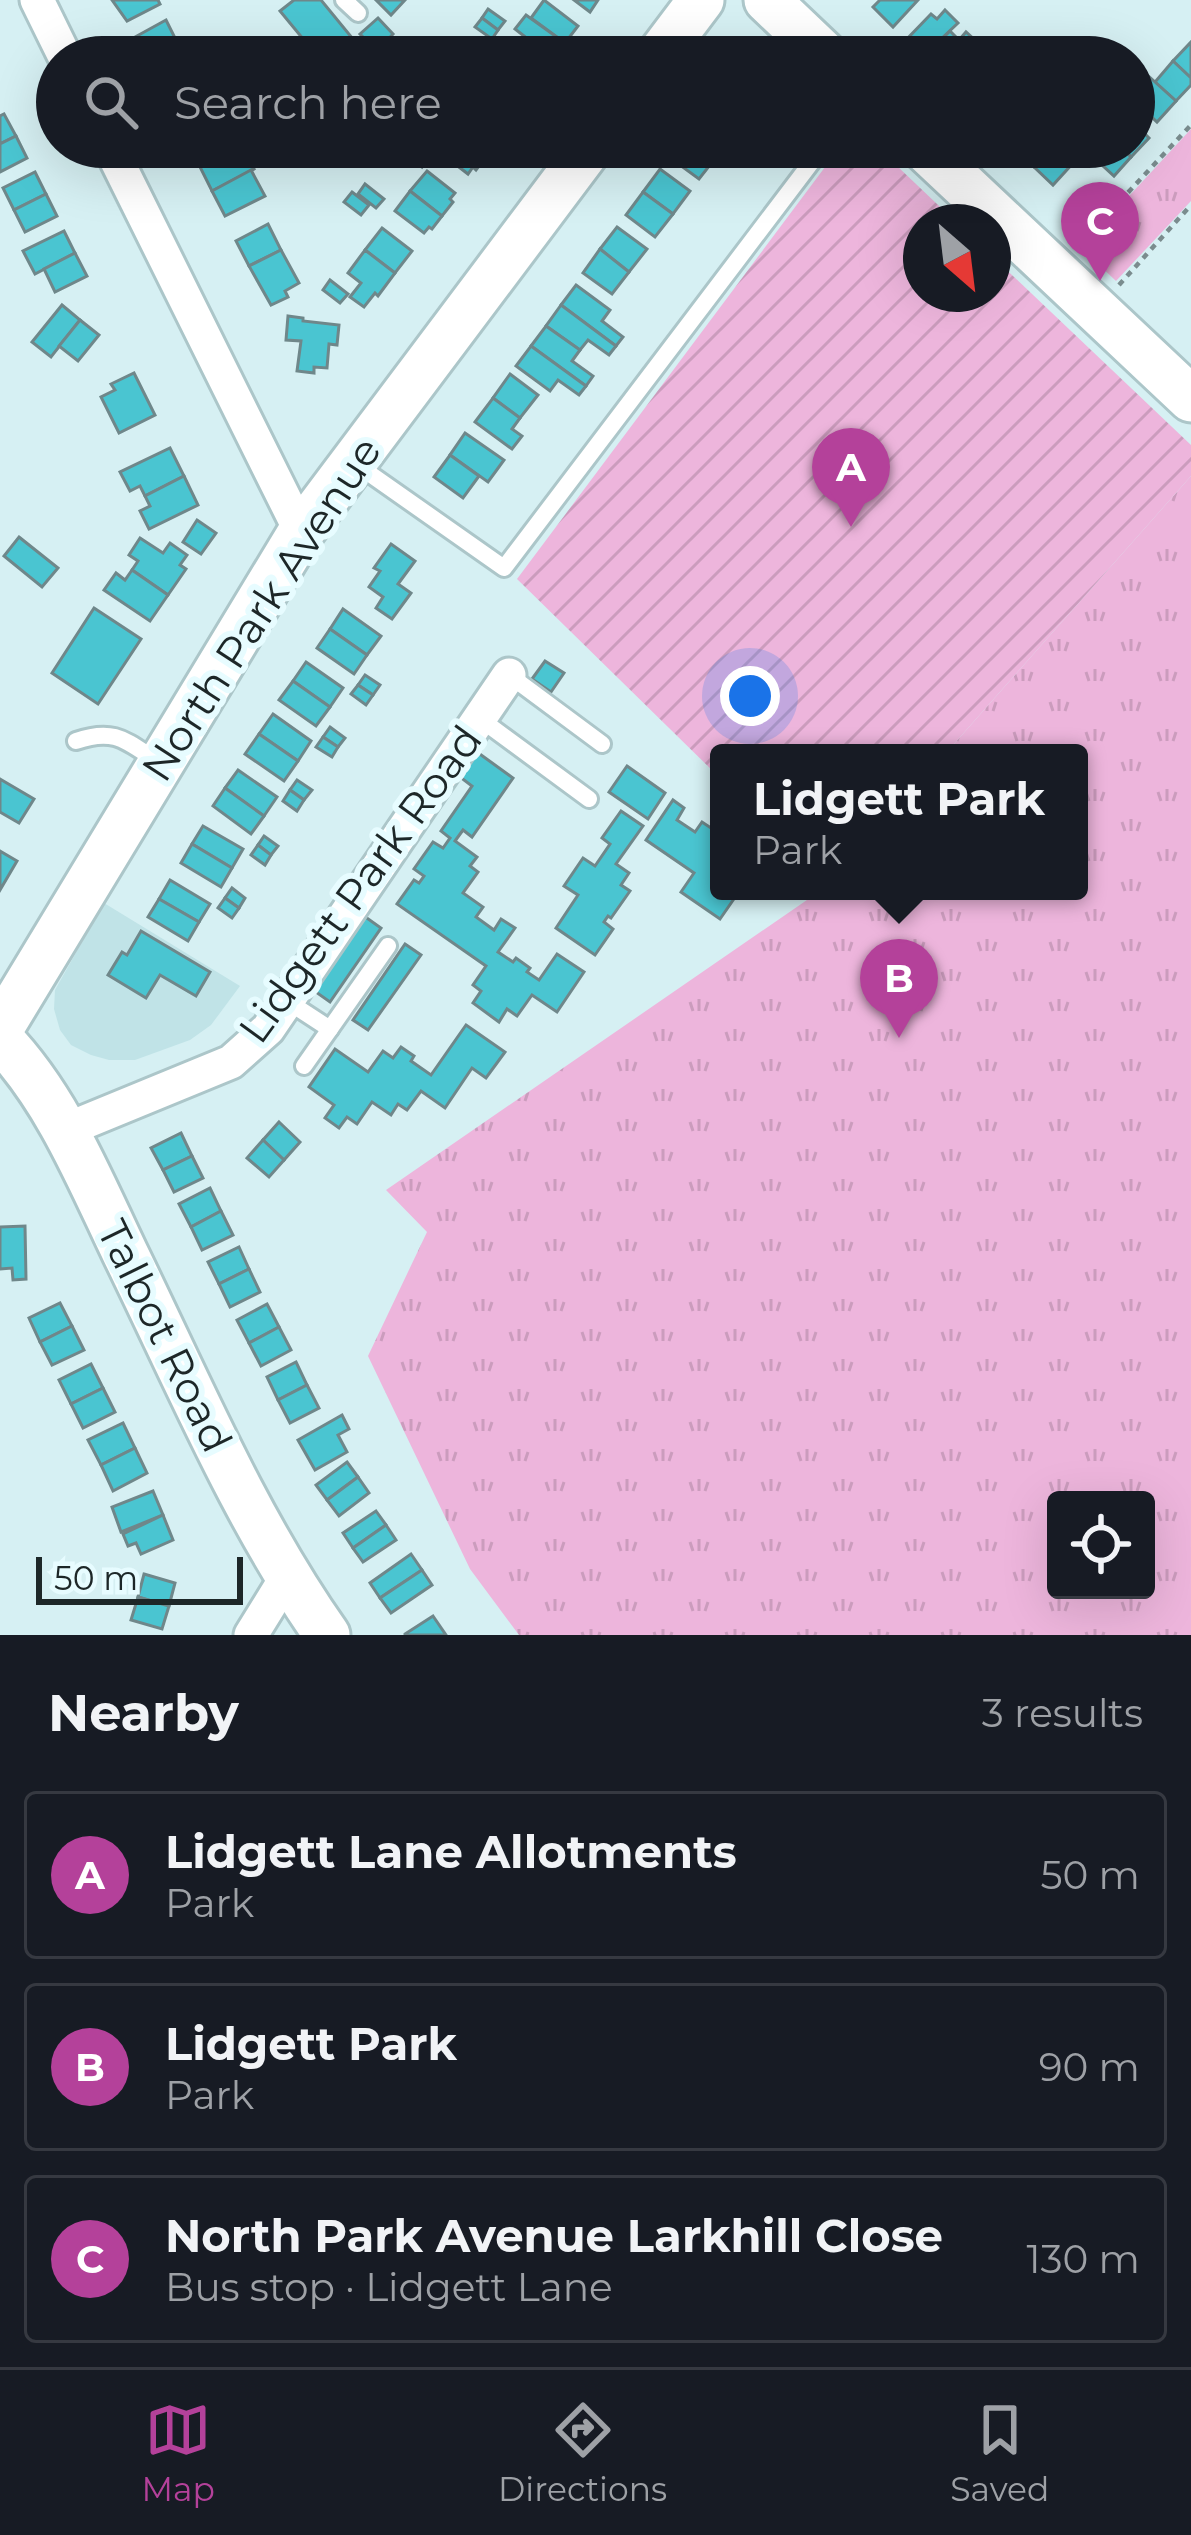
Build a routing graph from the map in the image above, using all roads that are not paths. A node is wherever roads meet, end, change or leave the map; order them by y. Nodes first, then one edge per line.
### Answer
1 (37, 0) edge
2 (701, 0) edge
3 (767, 0) edge
4 (55, 36) edge
5 (674, 36) edge
6 (805, 36) edge
7 (120, 168) edge
8 (574, 168) edge
9 (807, 168) edge
10 (945, 168) edge
11 (1191, 399) edge
12 (352, 461) junction
13 (301, 532) junction
14 (509, 675) joint
15 (479, 718) junction
16 (76, 741) dead end
17 (602, 744) dead end
18 (161, 763) junction
19 (589, 799) dead end
20 (388, 946) dead end
21 (287, 1001) junction
22 (0, 1029) edge
23 (330, 1029) junction
24 (0, 1040) edge
25 (304, 1066) dead end
26 (63, 1130) junction
27 (287, 1575) junction
28 (251, 1635) edge
29 (327, 1635) edge

1 - 4 street
2 - 5 street
3 - 6 street
7 - 13 street
8 - 12 street, North Park Avenue
9 - 12 lane
10 - 11 street
12 - 13 street, North Park Avenue
13 - 18 street, North Park Avenue
14 - 15 street, Lidgett Park Road
14 - 17 lane
15 - 19 lane
15 - 21 street, Lidgett Park Road
16 - 18 lane
18 - 22 street, North Park Avenue
20 - 23 lane
21 - 23 lane
21 - 26 street, Lidgett Park Road
23 - 25 lane
24 - 26 street, Talbot Road
26 - 27 street, Talbot Road
27 - 28 street
27 - 29 street, Talbot Road

